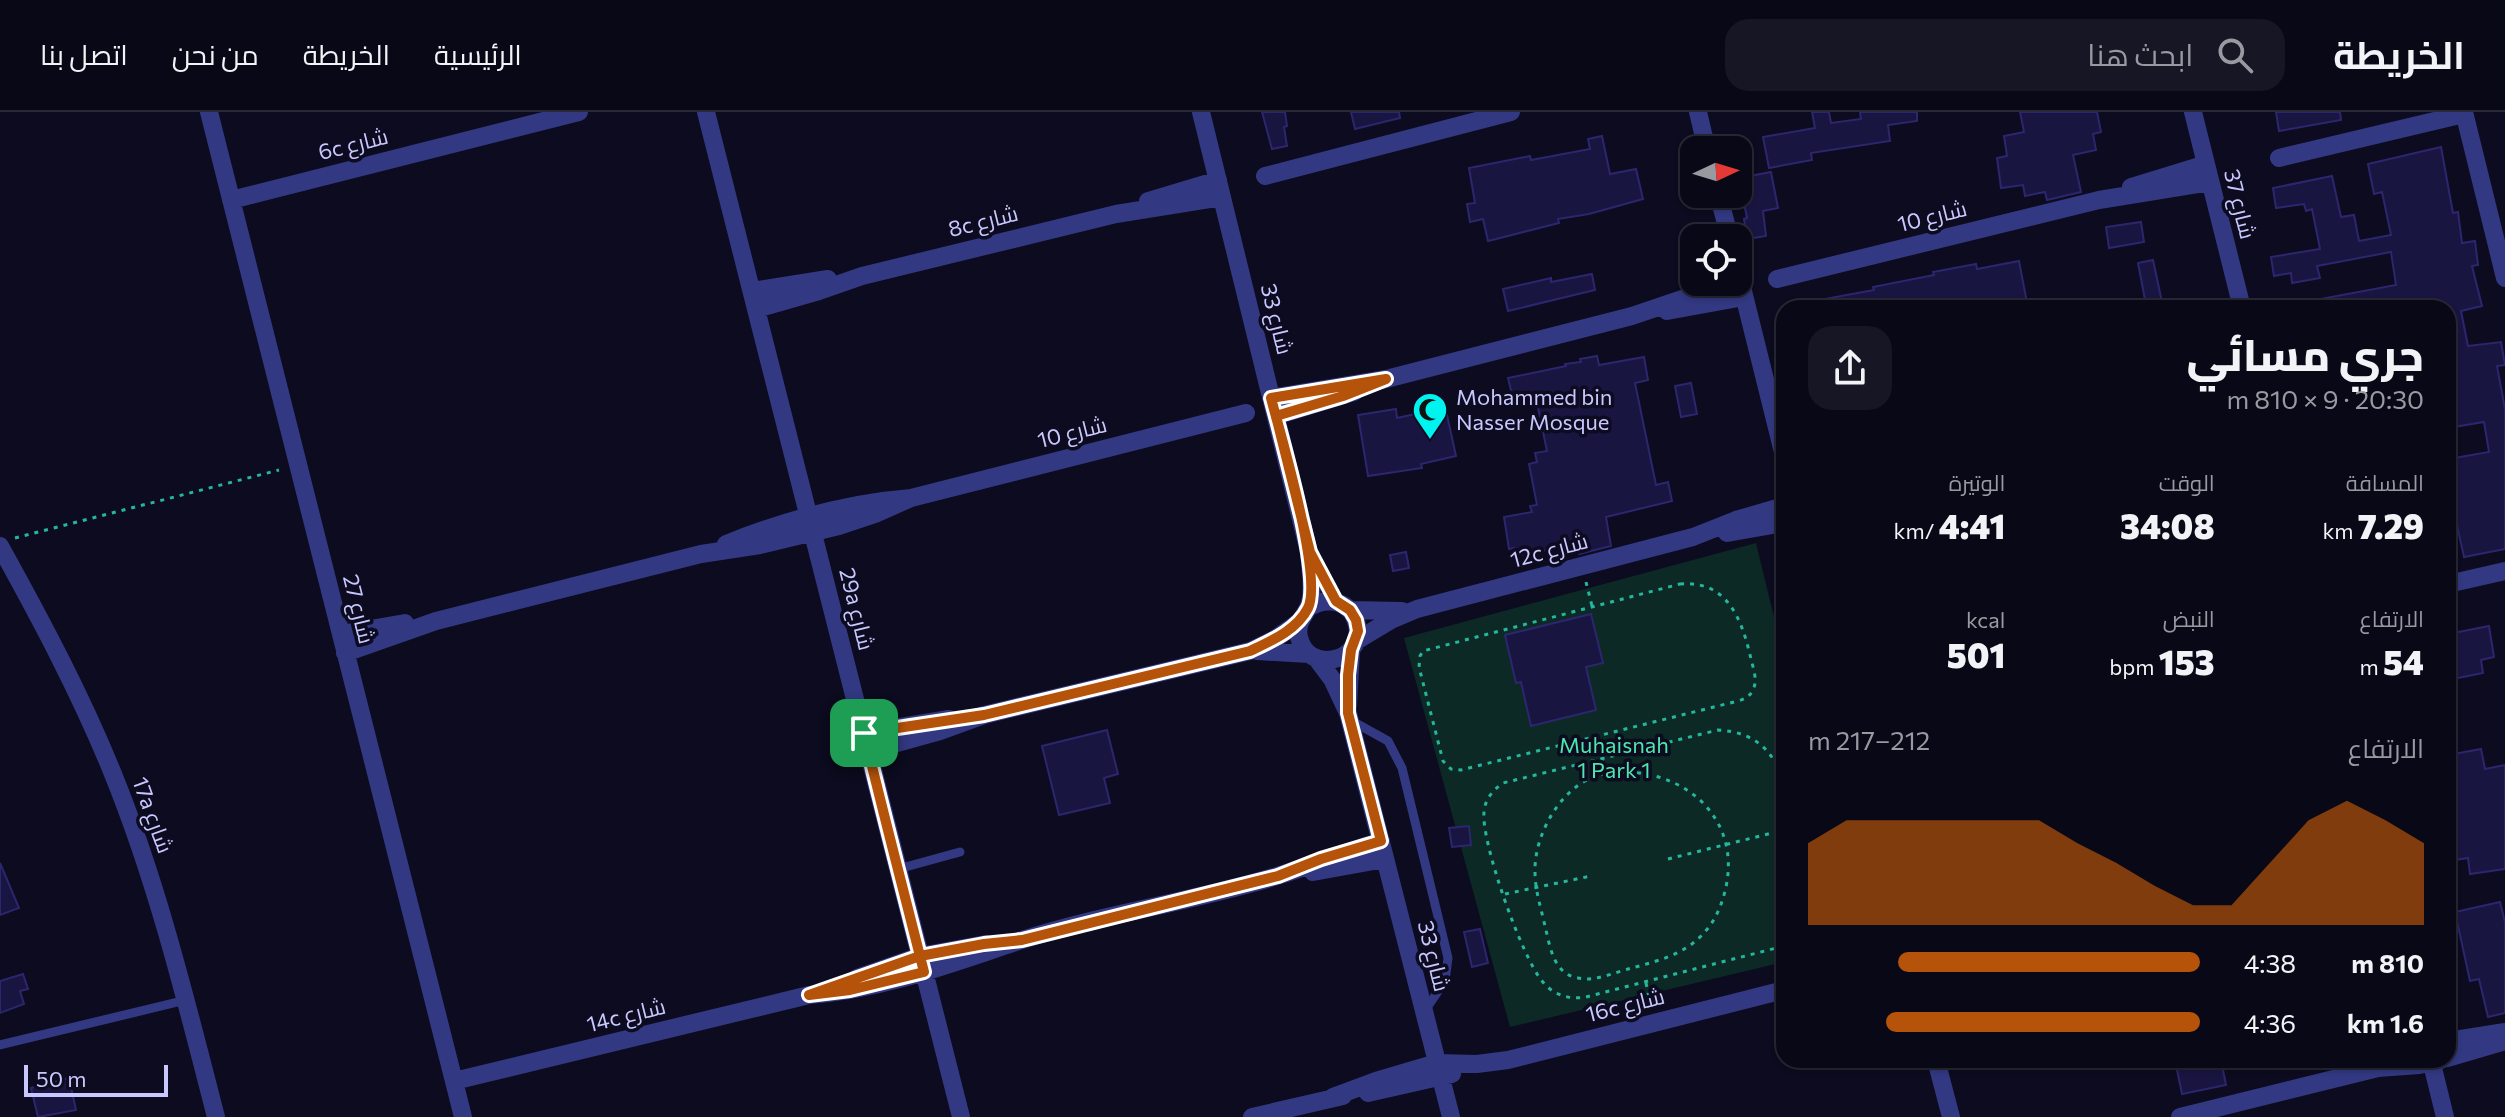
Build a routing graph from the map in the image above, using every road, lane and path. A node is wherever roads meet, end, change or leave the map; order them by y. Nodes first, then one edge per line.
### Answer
1 (209, 112) edge
2 (579, 112) edge
3 (706, 112) edge
4 (1201, 112) edge
5 (1511, 112) edge
6 (1698, 112) edge
7 (2193, 112) edge
8 (2464, 113) edge
9 (1704, 136) edge
10 (2279, 158) dead end
11 (2208, 173) junction
12 (1265, 176) dead end
13 (1220, 188) junction
14 (231, 200) junction
15 (2505, 278) edge
16 (1777, 279) dead end
17 (1695, 296) edge
18 (1743, 296) edge
19 (754, 300) junction
20 (2240, 300) edge
21 (1274, 407) junction
22 (1246, 413) dead end
23 (1776, 425) edge
24 (298, 465) junction
25 (1776, 508) edge
26 (810, 523) junction
27 (1776, 524) edge
28 (1693, 537) junction
29 (1306, 538) junction
30 (8, 542) edge
31 (1582, 566) junction
32 (2505, 571) edge
33 (2456, 582) edge
34 (1343, 606) junction
35 (1592, 606) junction
36 (1417, 609) junction
37 (1304, 615) junction
38 (436, 621) junction
39 (341, 634) junction
40 (1353, 646) junction
41 (1250, 651) junction
42 (345, 653) junction
43 (1313, 657) junction
44 (1350, 717) junction
45 (1596, 736) junction
46 (866, 742) junction
47 (1602, 757) junction
48 (1776, 761) edge
49 (1605, 773) junction
50 (1776, 832) edge
51 (1727, 844) junction
52 (1383, 850) junction
53 (960, 852) dead end
54 (1668, 859) dead end
55 (898, 869) junction
56 (1591, 876) dead end
57 (1536, 887) junction
58 (1504, 895) junction
59 (1776, 948) edge
60 (922, 964) junction
61 (1646, 983) junction
62 (1776, 992) edge
63 (186, 1000) junction
64 (1424, 1012) junction
65 (1655, 1022) junction
66 (2505, 1032) edge
67 (2456, 1040) edge
68 (2505, 1041) edge
69 (0, 1045) edge
70 (2456, 1055) edge
71 (1938, 1068) edge
72 (2370, 1068) edge
73 (2439, 1068) edge
74 (1439, 1070) junction
75 (454, 1081) junction
76 (216, 1117) edge
77 (463, 1117) edge
78 (961, 1117) edge
79 (1252, 1117) edge
80 (1451, 1117) edge
81 (1951, 1117) edge
82 (2180, 1117) edge
83 (2445, 1117) edge

1 - 14 street, شارع 27
2 - 14 street, 6c شارع
3 - 19 street, 29a شارع
4 - 13 street, شارع 33
5 - 12 street
6 - 9 street
7 - 11 street, شارع 37
8 - 10 street
8 - 15 street
11 - 16 street, شارع 10
11 - 20 street, شارع 37
13 - 19 street, 8c شارع
13 - 21 street, شارع 33
14 - 24 street, شارع 27
17 - 21 street
18 - 23 street
19 - 26 street, 29a شارع
21 - 29 street, شارع 33
22 - 26 street, شارع 10
24 - 30 path
24 - 39 street, شارع 27
25 - 28 street, 12c شارع
26 - 38 street, شارع 10
26 - 46 street, 29a شارع
27 - 28 street, 12c شارع
28 - 31 street, 12c شارع
29 - 34 street, شارع 33
29 - 37 street, شارع 33
30 - 63 street, 17a شارع
31 - 35 path
31 - 36 street, 12c شارع
32 - 33 street
34 - 36 street, 12c شارع
34 - 37 street
34 - 40 street
35 - 45 path
35 - 45 path
36 - 40 street, 12c شارع
37 - 41 street
37 - 43 street
38 - 39 street, شارع 10
38 - 42 street, شارع 10
39 - 42 street, شارع 27
40 - 43 street
40 - 44 street, شارع 33
41 - 43 street
41 - 46 street
42 - 75 street, شارع 27
43 - 44 street, شارع 33
44 - 52 street, شارع 33
44 - 64 lane
45 - 47 path
46 - 55 street, 29a شارع
47 - 48 path
47 - 49 path
47 - 58 path
49 - 51 path
49 - 57 path
50 - 51 path
51 - 54 path
51 - 57 path
52 - 60 street, 14c شارع
52 - 64 street, شارع 33
53 - 55 lane
55 - 60 street, 29a شارع
56 - 57 path
57 - 58 path
58 - 61 path
59 - 61 path
60 - 75 street, 14c شارع
60 - 78 street, 29a شارع
61 - 65 path
62 - 65 street, 16c شارع
63 - 69 lane
63 - 76 street, 17a شارع
64 - 74 street, شارع 33
65 - 74 street, 16c شارع
66 - 67 street
68 - 70 street
71 - 81 street
72 - 82 street
73 - 83 street
74 - 79 street, 16c شارع
74 - 80 street, شارع 33
75 - 77 street, شارع 27

